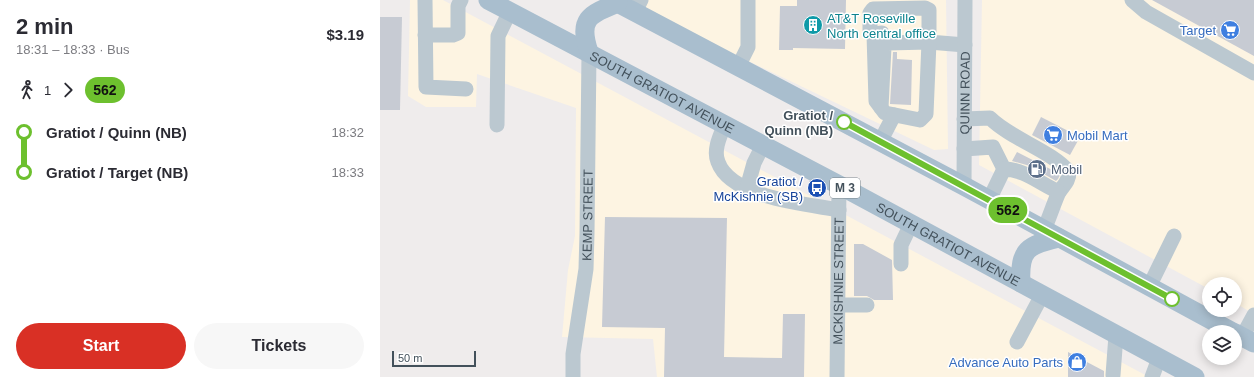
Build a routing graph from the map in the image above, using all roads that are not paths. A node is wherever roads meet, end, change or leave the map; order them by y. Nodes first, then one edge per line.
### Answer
1 (425, 0) edge
2 (461, 0) edge
3 (748, 0) edge
4 (965, 0) edge
5 (1132, 0) edge
6 (615, 2) edge
7 (498, 4) edge
8 (638, 6) edge
9 (874, 34) junction
10 (425, 35) junction
11 (929, 38) junction
12 (965, 45) junction
13 (588, 52) junction
14 (738, 67) junction
15 (1254, 73) edge
16 (466, 89) dead end
17 (881, 108) junction
18 (894, 115) junction
19 (964, 119) junction
20 (725, 124) junction
21 (497, 125) dead end
22 (1000, 128) junction
23 (880, 142) junction
24 (763, 145) junction
25 (993, 147) junction
26 (964, 149) junction
27 (1004, 168) junction
28 (839, 185) junction
29 (964, 186) junction
30 (747, 188) junction
31 (1059, 192) junction
32 (990, 200) junction
33 (839, 210) junction
34 (911, 224) junction
35 (1051, 234) junction
36 (1174, 236) dead end
37 (901, 264) dead end
38 (1021, 283) junction
39 (1149, 287) junction
40 (1042, 295) junction
41 (838, 305) junction
42 (867, 305) dead end
43 (1254, 315) edge
44 (1220, 325) edge
45 (1242, 334) edge
46 (1116, 335) junction
47 (1017, 342) dead end
48 (1159, 358) junction
49 (1113, 375) dead end
50 (573, 377) edge
51 (837, 377) edge
52 (1152, 377) edge
53 (1195, 377) edge

1 - 10 street
2 - 10 street
3 - 14 street
4 - 12 street, QUINN ROAD
5 - 15 street
6 - 8 main road
6 - 13 main road
7 - 13 main road, SOUTH GRATIOT AVENUE / M 3
7 - 21 street
8 - 14 main road
9 - 11 street
9 - 11 street
9 - 17 street
10 - 16 street
11 - 12 street
11 - 17 street
11 - 18 street
12 - 19 street, QUINN ROAD
13 - 20 main road, SOUTH GRATIOT AVENUE / M 3
13 - 50 street, KEMP STREET
14 - 23 main road
17 - 18 street
18 - 23 street
19 - 22 street
19 - 26 street, QUINN ROAD
20 - 24 main road, SOUTH GRATIOT AVENUE / M 3
20 - 30 street
22 - 25 street
22 - 31 street
23 - 29 main road
24 - 28 main road, SOUTH GRATIOT AVENUE / M 3
24 - 30 street
25 - 26 street
25 - 27 street
26 - 29 street, QUINN ROAD
27 - 31 street
27 - 32 street
28 - 33 street, MCKISHNIE STREET
28 - 34 main road, SOUTH GRATIOT AVENUE / M 3
29 - 32 main road
30 - 33 street
31 - 35 street
32 - 35 main road
33 - 41 street, MCKISHNIE STREET
34 - 37 street
34 - 38 main road, SOUTH GRATIOT AVENUE / M 3
35 - 38 main road
35 - 39 main road
36 - 39 street
38 - 40 main road, SOUTH GRATIOT AVENUE / M 3
39 - 44 main road
40 - 46 main road, SOUTH GRATIOT AVENUE / M 3
40 - 47 street
41 - 42 street
41 - 51 street, MCKISHNIE STREET
43 - 45 street
46 - 48 main road, SOUTH GRATIOT AVENUE / M 3
46 - 49 street
48 - 52 street
48 - 53 main road, SOUTH GRATIOT AVENUE / M 3

